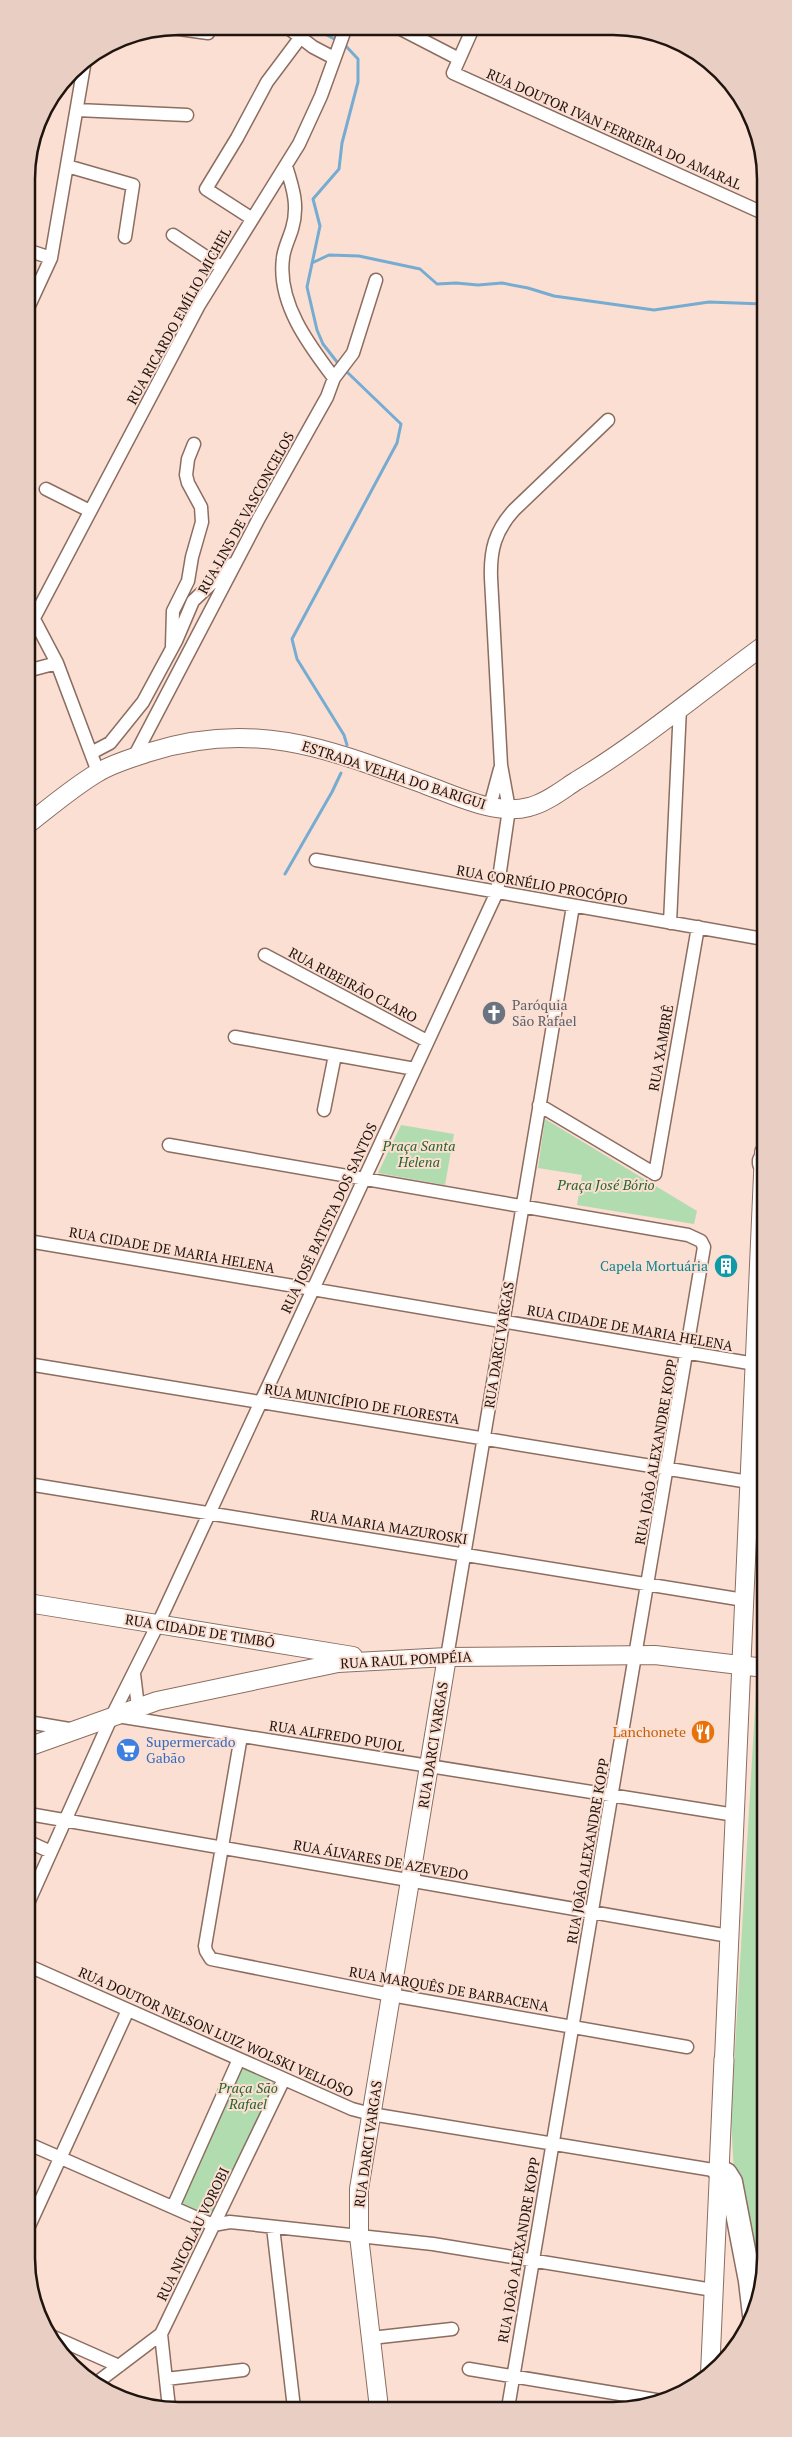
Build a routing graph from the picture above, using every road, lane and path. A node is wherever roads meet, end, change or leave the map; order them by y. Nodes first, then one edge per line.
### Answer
1 (296, 35) edge
2 (413, 35) edge
3 (470, 35) edge
4 (300, 38) junction
5 (340, 42) edge
6 (459, 59) junction
7 (83, 72) edge
8 (77, 110) junction
9 (187, 115) dead end
10 (68, 166) junction
11 (286, 166) junction
12 (757, 210) edge
13 (251, 218) junction
14 (173, 235) dead end
15 (125, 237) dead end
16 (35, 253) edge
17 (51, 258) junction
18 (222, 267) junction
19 (376, 280) dead end
20 (35, 293) edge
21 (334, 378) junction
22 (608, 420) dead end
23 (194, 444) dead end
24 (46, 489) dead end
25 (90, 512) junction
26 (237, 559) junction
27 (35, 616) edge
28 (35, 620) edge
29 (172, 649) junction
30 (757, 651) edge
31 (57, 662) junction
32 (35, 668) edge
33 (680, 707) junction
34 (91, 753) junction
35 (134, 757) junction
36 (501, 764) junction
37 (98, 772) junction
38 (490, 806) junction
39 (509, 810) junction
40 (35, 819) edge
41 (316, 860) dead end
42 (497, 892) junction
43 (573, 906) junction
44 (670, 923) junction
45 (698, 928) junction
46 (757, 938) edge
47 (265, 955) dead end
48 (235, 1037) dead end
49 (428, 1042) junction
50 (334, 1055) junction
51 (415, 1069) junction
52 (539, 1106) junction
53 (324, 1110) dead end
54 (169, 1145) dead end
55 (364, 1179) junction
56 (522, 1206) junction
57 (35, 1242) edge
58 (313, 1289) junction
59 (757, 1319) edge
60 (503, 1321) junction
61 (688, 1352) junction
62 (755, 1364) junction
63 (35, 1365) edge
64 (260, 1402) junction
65 (484, 1439) junction
66 (668, 1469) junction
67 (749, 1482) junction
68 (35, 1485) edge
69 (209, 1513) junction
70 (464, 1555) junction
71 (648, 1585) junction
72 (744, 1600) junction
73 (35, 1604) edge
74 (158, 1624) junction
75 (276, 1644) junction
76 (317, 1649) junction
77 (636, 1655) junction
78 (448, 1657) junction
79 (371, 1660) junction
80 (741, 1665) junction
81 (757, 1667) edge
82 (307, 1668) junction
83 (134, 1674) junction
84 (138, 1707) junction
85 (112, 1716) junction
86 (35, 1723) edge
87 (75, 1730) junction
88 (242, 1736) junction
89 (35, 1744) edge
90 (429, 1766) junction
91 (612, 1796) junction
92 (35, 1815) edge
93 (734, 1815) junction
94 (65, 1821) junction
95 (35, 1845) edge
96 (222, 1848) junction
97 (51, 1852) junction
98 (410, 1881) junction
99 (35, 1888) edge
100 (592, 1912) junction
101 (729, 1936) junction
102 (35, 1969) edge
103 (391, 1995) junction
104 (128, 2010) junction
105 (573, 2027) junction
106 (687, 2047) dead end
107 (239, 2059) junction
108 (724, 2059) joint
109 (284, 2079) junction
110 (371, 2114) junction
111 (553, 2144) junction
112 (35, 2147) edge
113 (60, 2158) junction
114 (719, 2171) junction
115 (173, 2207) junction
116 (35, 2213) edge
117 (213, 2225) junction
118 (273, 2227) junction
119 (359, 2236) junction
120 (533, 2260) junction
121 (713, 2290) junction
122 (752, 2295) edge
123 (452, 2329) dead end
124 (161, 2334) junction
125 (371, 2338) junction
126 (61, 2340) edge
127 (710, 2364) edge
128 (119, 2366) junction
129 (469, 2369) dead end
130 (243, 2370) dead end
131 (513, 2376) junction
132 (101, 2379) edge
133 (166, 2379) junction
134 (644, 2398) edge
135 (168, 2402) edge
136 (293, 2402) edge
137 (378, 2402) edge
138 (509, 2402) edge

1 - 4 street
2 - 6 street
3 - 6 street
4 - 5 street
4 - 13 street
5 - 11 street, RUA RICARDO EMÍLIO MICHEL
6 - 12 street, RUA DOUTOR IVAN FERREIRA DO AMARAL
7 - 8 street
8 - 9 street
8 - 10 street
10 - 15 street
10 - 17 street
11 - 13 street, RUA RICARDO EMÍLIO MICHEL
11 - 21 street
13 - 18 street, RUA RICARDO EMÍLIO MICHEL
14 - 18 street
16 - 17 street
17 - 20 street
18 - 25 street, RUA RICARDO EMÍLIO MICHEL
19 - 21 street, RUA LINS DE VASCONCELOS
21 - 26 street, RUA LINS DE VASCONCELOS
22 - 36 street, RUA JOSÉ BATISTA DOS SANTOS
23 - 29 street
24 - 25 street
25 - 27 street, RUA RICARDO EMÍLIO MICHEL
26 - 29 street
26 - 35 street, RUA LINS DE VASCONCELOS
28 - 31 street
29 - 34 street
30 - 33 main road, ESTRADA VELHA DO BARIGUI
31 - 32 street
31 - 34 street
33 - 39 main road, ESTRADA VELHA DO BARIGUI
33 - 44 street
34 - 37 street
35 - 37 main road, ESTRADA VELHA DO BARIGUI
35 - 38 main road, ESTRADA VELHA DO BARIGUI
36 - 38 street, RUA JOSÉ BATISTA DOS SANTOS
36 - 39 street, RUA JOSÉ BATISTA DOS SANTOS
37 - 40 main road, ESTRADA VELHA DO BARIGUI
38 - 39 main road, ESTRADA VELHA DO BARIGUI
39 - 42 street, RUA JOSÉ BATISTA DOS SANTOS
41 - 42 street, RUA CORNÉLIO PROCÓPIO
42 - 43 street, RUA CORNÉLIO PROCÓPIO
42 - 49 street, RUA JOSÉ BATISTA DOS SANTOS
43 - 44 street, RUA CORNÉLIO PROCÓPIO
43 - 52 street, RUA DARCI VARGAS
44 - 45 street, RUA CORNÉLIO PROCÓPIO
45 - 46 street, RUA CORNÉLIO PROCÓPIO
45 - 52 street, RUA XAMBRÊ
47 - 49 street, RUA RIBEIRÃO CLARO
48 - 50 street
49 - 51 street, RUA JOSÉ BATISTA DOS SANTOS
50 - 51 street
50 - 53 street
51 - 55 street, RUA JOSÉ BATISTA DOS SANTOS
52 - 56 street, RUA DARCI VARGAS
54 - 55 street
55 - 56 street
55 - 58 street, RUA JOSÉ BATISTA DOS SANTOS
56 - 60 street, RUA DARCI VARGAS
56 - 61 street, RUA JOÃO ALEXANDRE KOPP
57 - 58 street, RUA CIDADE DE MARIA HELENA
58 - 60 street, RUA CIDADE DE MARIA HELENA
58 - 64 street, RUA JOSÉ BATISTA DOS SANTOS
59 - 62 main road
60 - 61 street, RUA CIDADE DE MARIA HELENA
60 - 65 street, RUA DARCI VARGAS
61 - 62 street, RUA CIDADE DE MARIA HELENA
61 - 66 street, RUA JOÃO ALEXANDRE KOPP
62 - 67 main road
63 - 64 street, RUA MUNICÍPIO DE FLORESTA
64 - 65 street, RUA MUNICÍPIO DE FLORESTA
64 - 69 street, RUA JOSÉ BATISTA DOS SANTOS
65 - 66 street, RUA MUNICÍPIO DE FLORESTA
65 - 70 street, RUA DARCI VARGAS
66 - 67 street, RUA MUNICÍPIO DE FLORESTA
66 - 71 street, RUA JOÃO ALEXANDRE KOPP
67 - 72 main road
68 - 69 street, RUA MARIA MAZUROSKI
69 - 70 street, RUA MARIA MAZUROSKI
69 - 74 street, RUA JOSÉ BATISTA DOS SANTOS
70 - 71 street, RUA MARIA MAZUROSKI
70 - 78 street, RUA DARCI VARGAS
71 - 72 street, RUA MARIA MAZUROSKI
71 - 77 street, RUA JOÃO ALEXANDRE KOPP
72 - 80 main road
73 - 74 main road, RUA CIDADE DE TIMBÓ
74 - 75 main road, RUA CIDADE DE TIMBÓ
74 - 83 street, RUA JOSÉ BATISTA DOS SANTOS
75 - 76 main road, RUA CIDADE DE TIMBÓ
75 - 82 main road
76 - 79 main road, RUA CIDADE DE TIMBÓ
76 - 82 main road
77 - 78 main road, RUA RAUL POMPÉIA
77 - 80 main road, RUA RAUL POMPÉIA
77 - 91 street, RUA JOÃO ALEXANDRE KOPP
78 - 79 main road, RUA RAUL POMPÉIA
78 - 90 main road, RUA DARCI VARGAS
79 - 82 main road, RUA RAUL POMPÉIA
80 - 81 main road, RUA RAUL POMPÉIA
80 - 93 main road
82 - 84 main road, RUA RAUL POMPÉIA
83 - 84 street
83 - 85 street, RUA JOSÉ BATISTA DOS SANTOS
84 - 85 main road, RUA RAUL POMPÉIA
85 - 87 main road, RUA RAUL POMPÉIA
85 - 88 street, RUA ALFREDO PUJOL
85 - 94 street, RUA JOSÉ BATISTA DOS SANTOS
86 - 87 street
87 - 89 main road, RUA RAUL POMPÉIA
88 - 90 street, RUA ALFREDO PUJOL
88 - 96 street
90 - 91 street, RUA ALFREDO PUJOL
90 - 98 main road, RUA DARCI VARGAS
91 - 93 street, RUA ALFREDO PUJOL
91 - 100 street, RUA JOÃO ALEXANDRE KOPP
92 - 94 street, RUA ÁLVARES DE AZEVEDO
93 - 101 main road
94 - 96 street, RUA ÁLVARES DE AZEVEDO
94 - 97 street, RUA JOSÉ BATISTA DOS SANTOS
95 - 97 street
96 - 98 street, RUA ÁLVARES DE AZEVEDO
96 - 103 street, RUA MARQUÊS DE BARBACENA
97 - 99 street, RUA JOSÉ BATISTA DOS SANTOS
98 - 100 street, RUA ÁLVARES DE AZEVEDO
98 - 103 main road, RUA DARCI VARGAS
100 - 101 street, RUA ÁLVARES DE AZEVEDO
100 - 105 street, RUA JOÃO ALEXANDRE KOPP
101 - 108 main road
102 - 104 street, RUA DOUTOR NELSON LUIZ WOLSKI VELLOSO
103 - 105 street, RUA MARQUÊS DE BARBACENA
103 - 110 main road, RUA DARCI VARGAS
104 - 107 street, RUA DOUTOR NELSON LUIZ WOLSKI VELLOSO
104 - 113 street
105 - 106 street, RUA MARQUÊS DE BARBACENA
105 - 111 street, RUA JOÃO ALEXANDRE KOPP
107 - 109 street, RUA DOUTOR NELSON LUIZ WOLSKI VELLOSO
107 - 115 street
108 - 114 main road
109 - 110 street, RUA DOUTOR NELSON LUIZ WOLSKI VELLOSO
109 - 117 street, RUA NICOLAU VOROBI
110 - 111 street, RUA DOUTOR NELSON LUIZ WOLSKI VELLOSO
110 - 119 main road, RUA DARCI VARGAS
111 - 114 street, RUA DOUTOR NELSON LUIZ WOLSKI VELLOSO
111 - 120 street, RUA JOÃO ALEXANDRE KOPP
112 - 113 street
113 - 115 street
113 - 116 street
114 - 121 main road
114 - 122 highway
115 - 117 street
117 - 118 street
117 - 124 street, RUA NICOLAU VOROBI
118 - 119 street
118 - 136 street
119 - 120 street
119 - 125 main road, RUA DARCI VARGAS
120 - 121 street
120 - 131 street, RUA JOÃO ALEXANDRE KOPP
121 - 127 main road
123 - 125 street
124 - 128 street
124 - 133 street
125 - 137 main road, RUA DARCI VARGAS
126 - 128 street
128 - 132 street
129 - 131 street
130 - 133 street
131 - 134 street
131 - 138 street, RUA JOÃO ALEXANDRE KOPP
133 - 135 street

